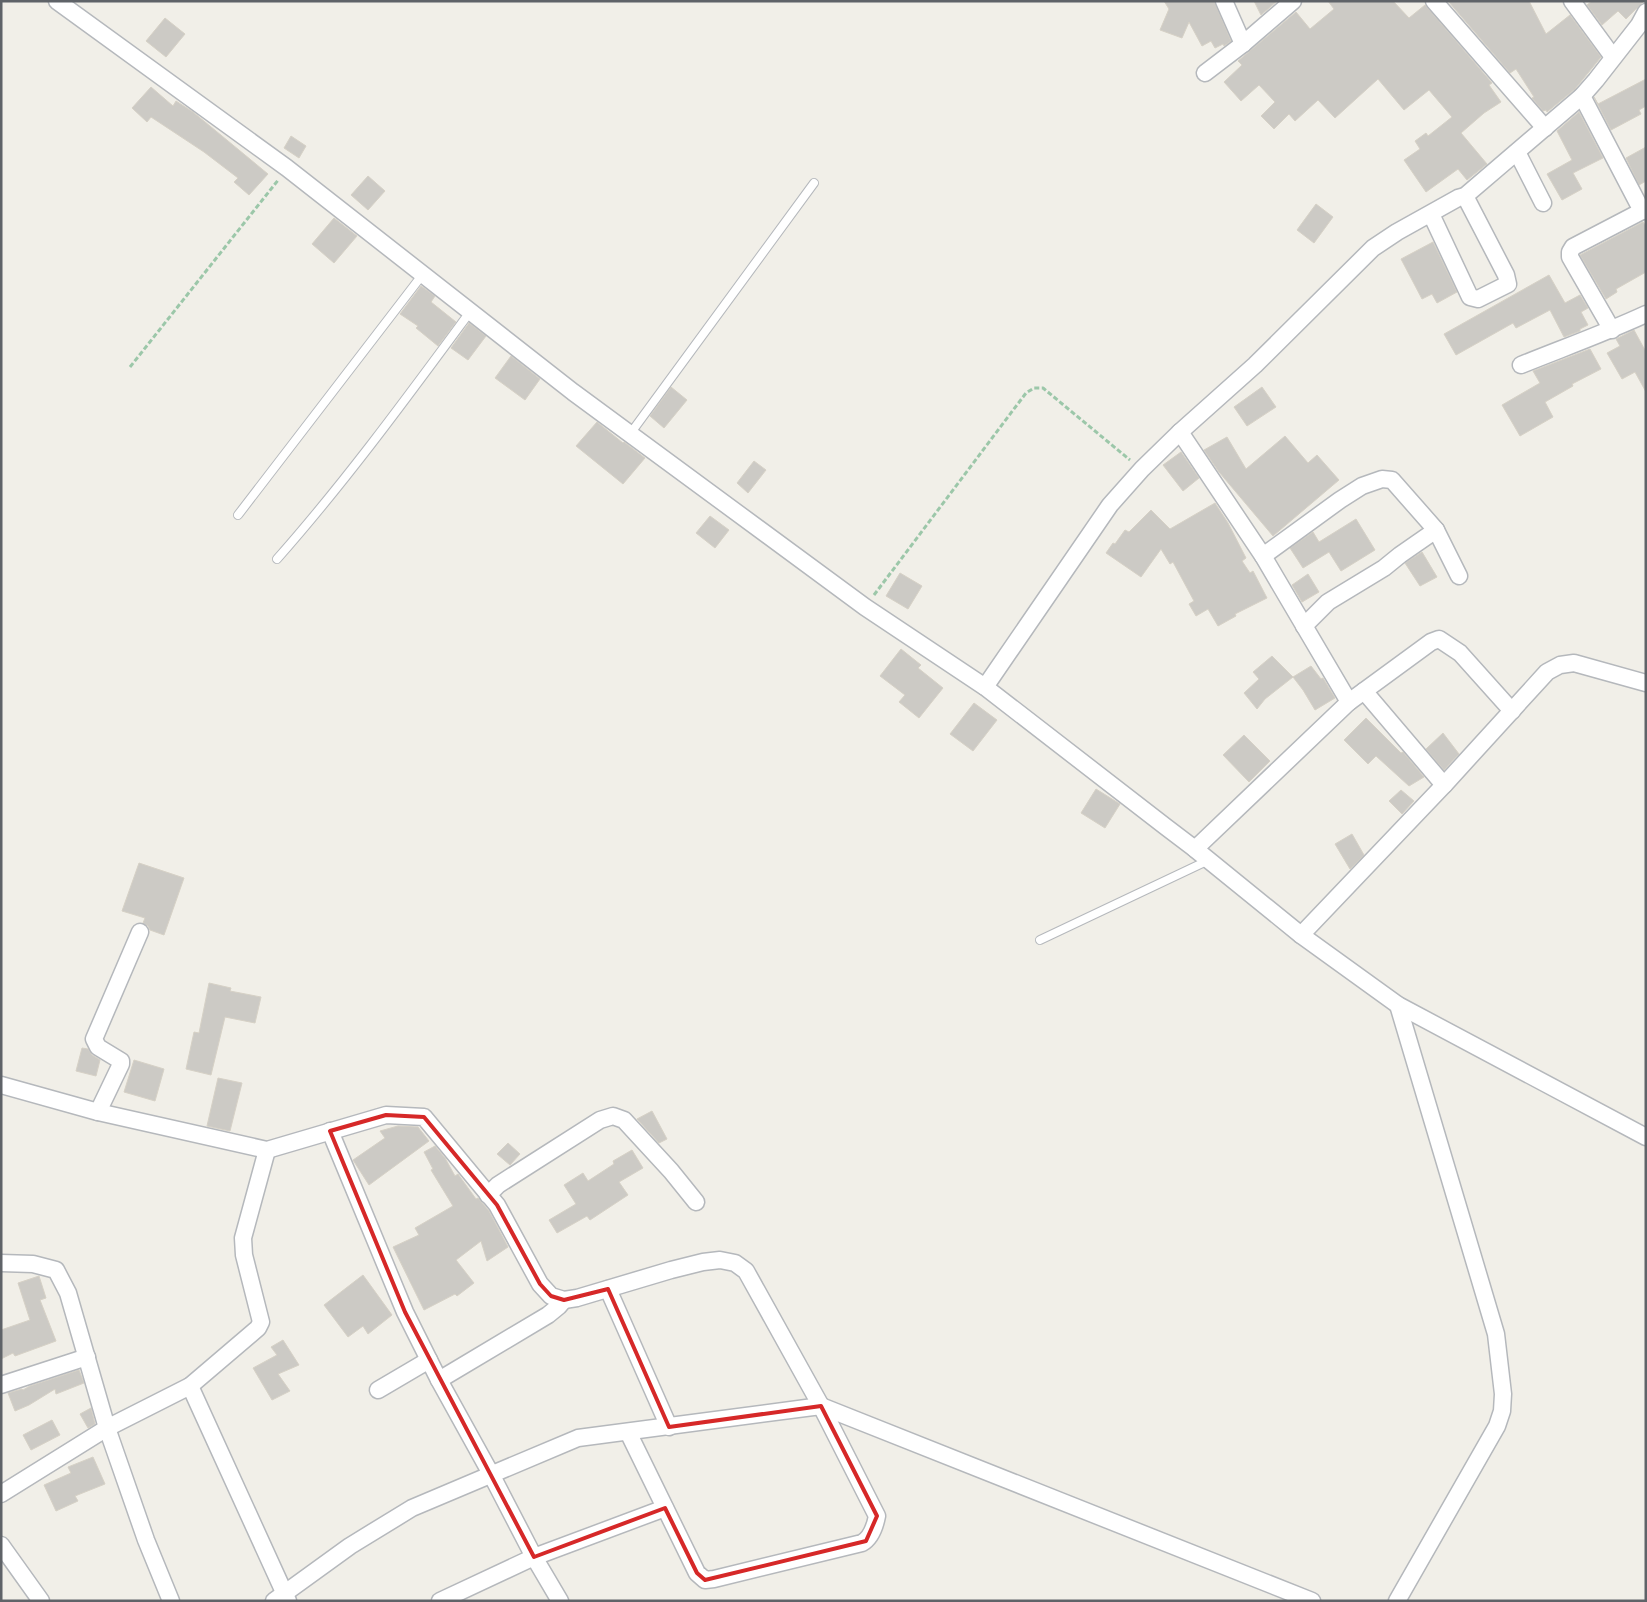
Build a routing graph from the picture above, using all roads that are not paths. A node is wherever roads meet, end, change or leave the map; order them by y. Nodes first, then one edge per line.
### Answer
1 (57, 1) edge
2 (1224, 1) edge
3 (1293, 1) edge
4 (1434, 1) edge
5 (1572, 1) edge
6 (1643, 24) edge
7 (1243, 44) junction
8 (1613, 56) junction
9 (1205, 72) dead end
10 (1582, 96) junction
11 (1545, 128) junction
12 (1517, 152) junction
13 (814, 183) dead end
14 (1465, 196) junction
15 (1543, 203) dead end
16 (1644, 210) edge
17 (1431, 214) junction
18 (422, 274) junction
19 (470, 312) junction
20 (1646, 314) edge
21 (1612, 330) junction
22 (1521, 365) dead end
23 (1180, 432) junction
24 (630, 434) junction
25 (238, 515) dead end
26 (1436, 530) junction
27 (1263, 556) junction
28 (277, 559) dead end
29 (1459, 576) dead end
30 (1304, 626) junction
31 (1645, 681) edge
32 (985, 687) junction
33 (1364, 691) junction
34 (1349, 702) junction
35 (1512, 710) junction
36 (1444, 785) junction
37 (1195, 848) junction
38 (1209, 860) junction
39 (140, 932) dead end
40 (1301, 935) junction
41 (1040, 940) dead end
42 (1398, 1005) junction
43 (1, 1086) edge
44 (98, 1112) junction
45 (330, 1131) junction
46 (1646, 1137) edge
47 (267, 1150) junction
48 (488, 1195) junction
49 (696, 1202) dead end
50 (1, 1263) edge
51 (608, 1289) junction
52 (564, 1300) junction
53 (87, 1357) junction
54 (429, 1360) junction
55 (439, 1380) junction
56 (1, 1385) edge
57 (190, 1386) junction
58 (378, 1390) dead end
59 (821, 1406) junction
60 (669, 1426) junction
61 (107, 1428) junction
62 (628, 1432) junction
63 (491, 1474) junction
64 (1, 1494) edge
65 (665, 1508) junction
66 (1, 1546) edge
67 (534, 1557) junction
68 (282, 1598) edge
69 (42, 1601) edge
70 (171, 1601) edge
71 (440, 1601) edge
72 (560, 1601) edge
73 (1312, 1601) edge
74 (1397, 1601) edge

1 - 18 street
2 - 7 street
3 - 7 street
4 - 11 street
5 - 8 street
6 - 8 street
7 - 9 street
8 - 10 street
10 - 11 street
10 - 16 street
11 - 12 street
12 - 14 street
12 - 15 street
13 - 24 lane
14 - 17 street
14 - 17 street
16 - 21 street
17 - 23 street
18 - 19 street
18 - 25 lane
19 - 24 street
19 - 28 lane
20 - 21 street
21 - 22 street
23 - 27 street
23 - 32 street
24 - 32 street
26 - 27 street
26 - 29 street
26 - 30 street
27 - 30 street
30 - 34 street
31 - 35 street
32 - 37 street
33 - 34 street
33 - 35 street
33 - 36 street
34 - 37 street
35 - 36 street
36 - 40 street
37 - 38 street
38 - 40 street
38 - 41 lane
39 - 44 street
40 - 42 street
42 - 46 street
42 - 74 street
43 - 44 street
44 - 47 street
45 - 47 street
45 - 48 street
45 - 54 street
47 - 57 street
48 - 49 street
48 - 52 street
50 - 53 street
51 - 52 street
51 - 59 street
51 - 60 street
52 - 55 street
53 - 56 street
53 - 61 street
54 - 55 street
54 - 58 street
55 - 63 street
57 - 61 street
57 - 68 street
59 - 60 street
59 - 65 street
59 - 73 street
60 - 62 street
61 - 64 street
61 - 70 street
62 - 63 street
62 - 65 street
63 - 67 street
63 - 68 street
65 - 67 street
66 - 69 street
67 - 71 street
67 - 72 street

